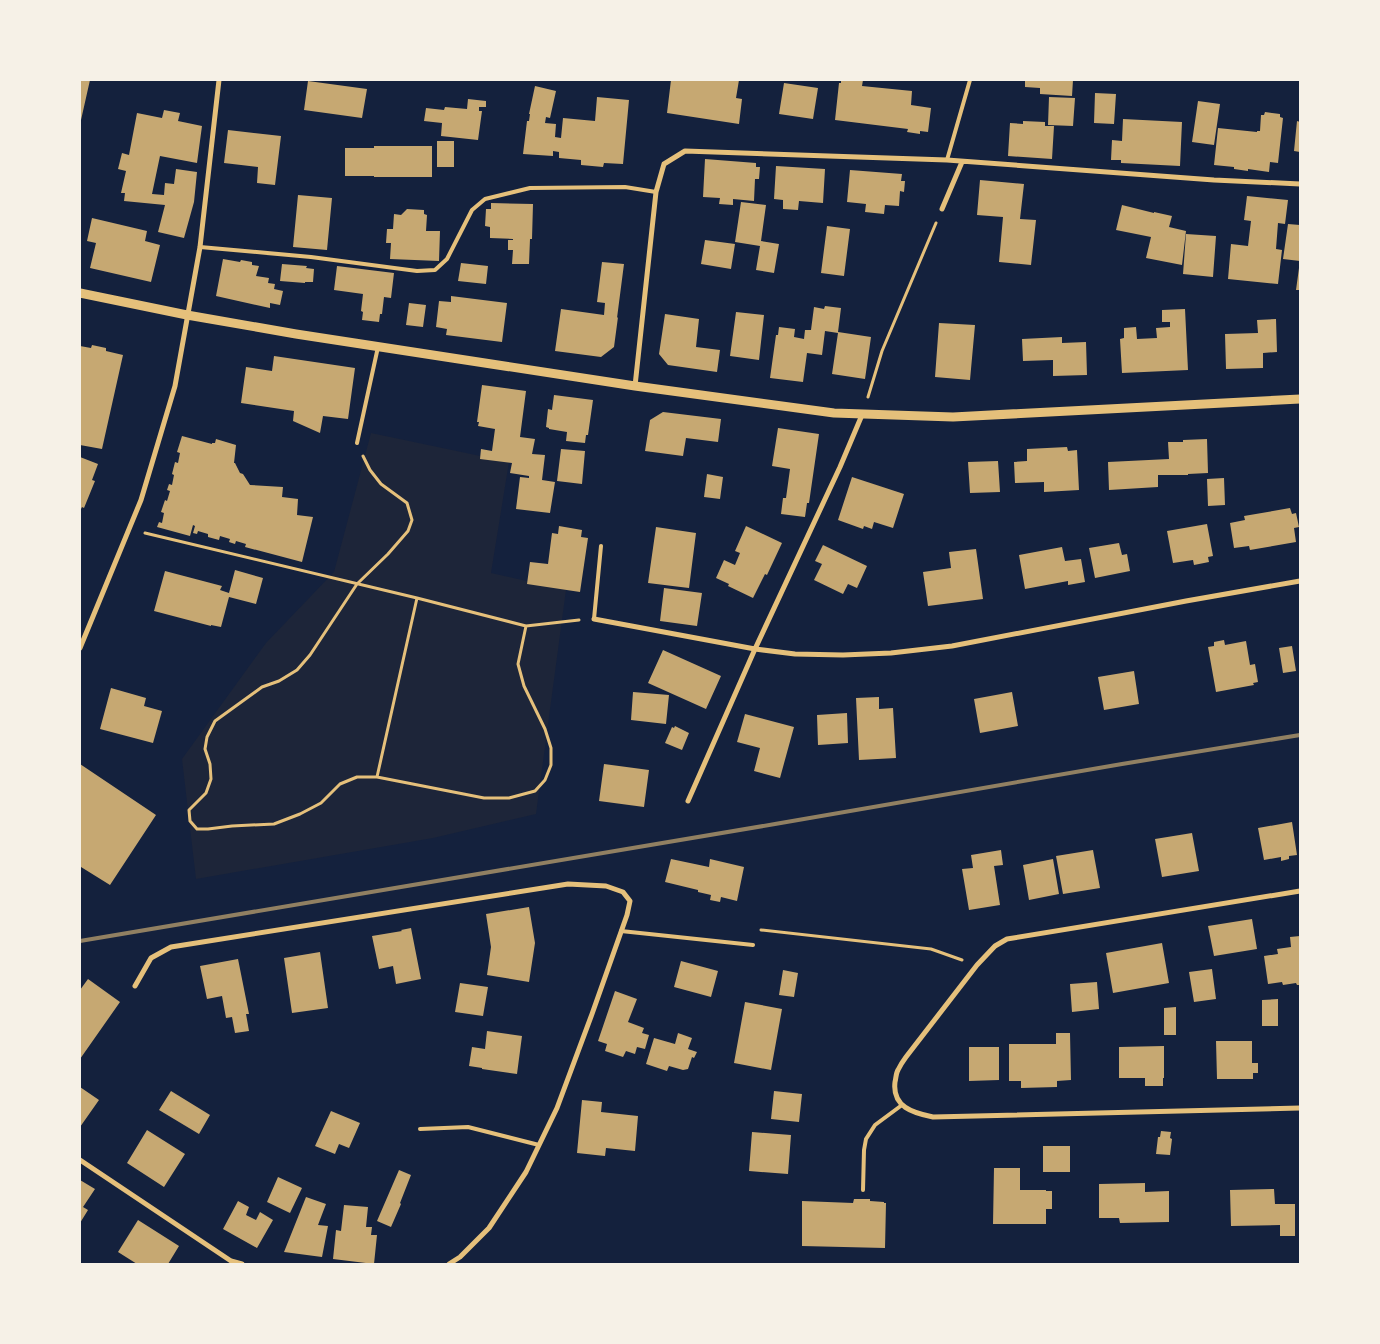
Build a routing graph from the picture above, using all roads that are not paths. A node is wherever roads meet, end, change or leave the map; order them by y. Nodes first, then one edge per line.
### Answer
1 (219, 80) edge
2 (970, 80) edge
3 (947, 160) junction
4 (962, 162) junction
5 (1300, 184) edge
6 (656, 192) junction
7 (942, 209) road end
8 (200, 248) junction
9 (80, 293) edge
10 (187, 316) junction
11 (378, 347) junction
12 (635, 386) junction
13 (1300, 399) edge
14 (862, 415) junction
15 (357, 443) road end
16 (601, 546) dead end
17 (1300, 581) edge
18 (594, 619) joint
19 (80, 648) edge
20 (755, 649) junction
21 (688, 801) dead end
22 (1300, 891) edge
23 (621, 931) junction
24 (753, 945) dead end
25 (135, 986) dead end
26 (902, 1105) junction
27 (1300, 1108) edge
28 (420, 1129) dead end
29 (539, 1145) junction
30 (80, 1160) edge
31 (863, 1190) dead end
32 (242, 1264) edge
33 (449, 1264) edge

1 - 8 street
2 - 3 lane
3 - 4 street
3 - 6 street
4 - 5 street
4 - 7 street
6 - 8 lane
6 - 12 street
8 - 10 street
9 - 10 street
10 - 11 street
10 - 19 street
11 - 12 street
11 - 15 lane
12 - 14 street
13 - 14 street
14 - 20 street
16 - 18 lane
17 - 20 street
18 - 20 street
20 - 21 street
22 - 26 street
23 - 24 lane
23 - 25 street
23 - 29 street
26 - 27 street
26 - 31 lane
28 - 29 lane
29 - 33 street
30 - 32 street

